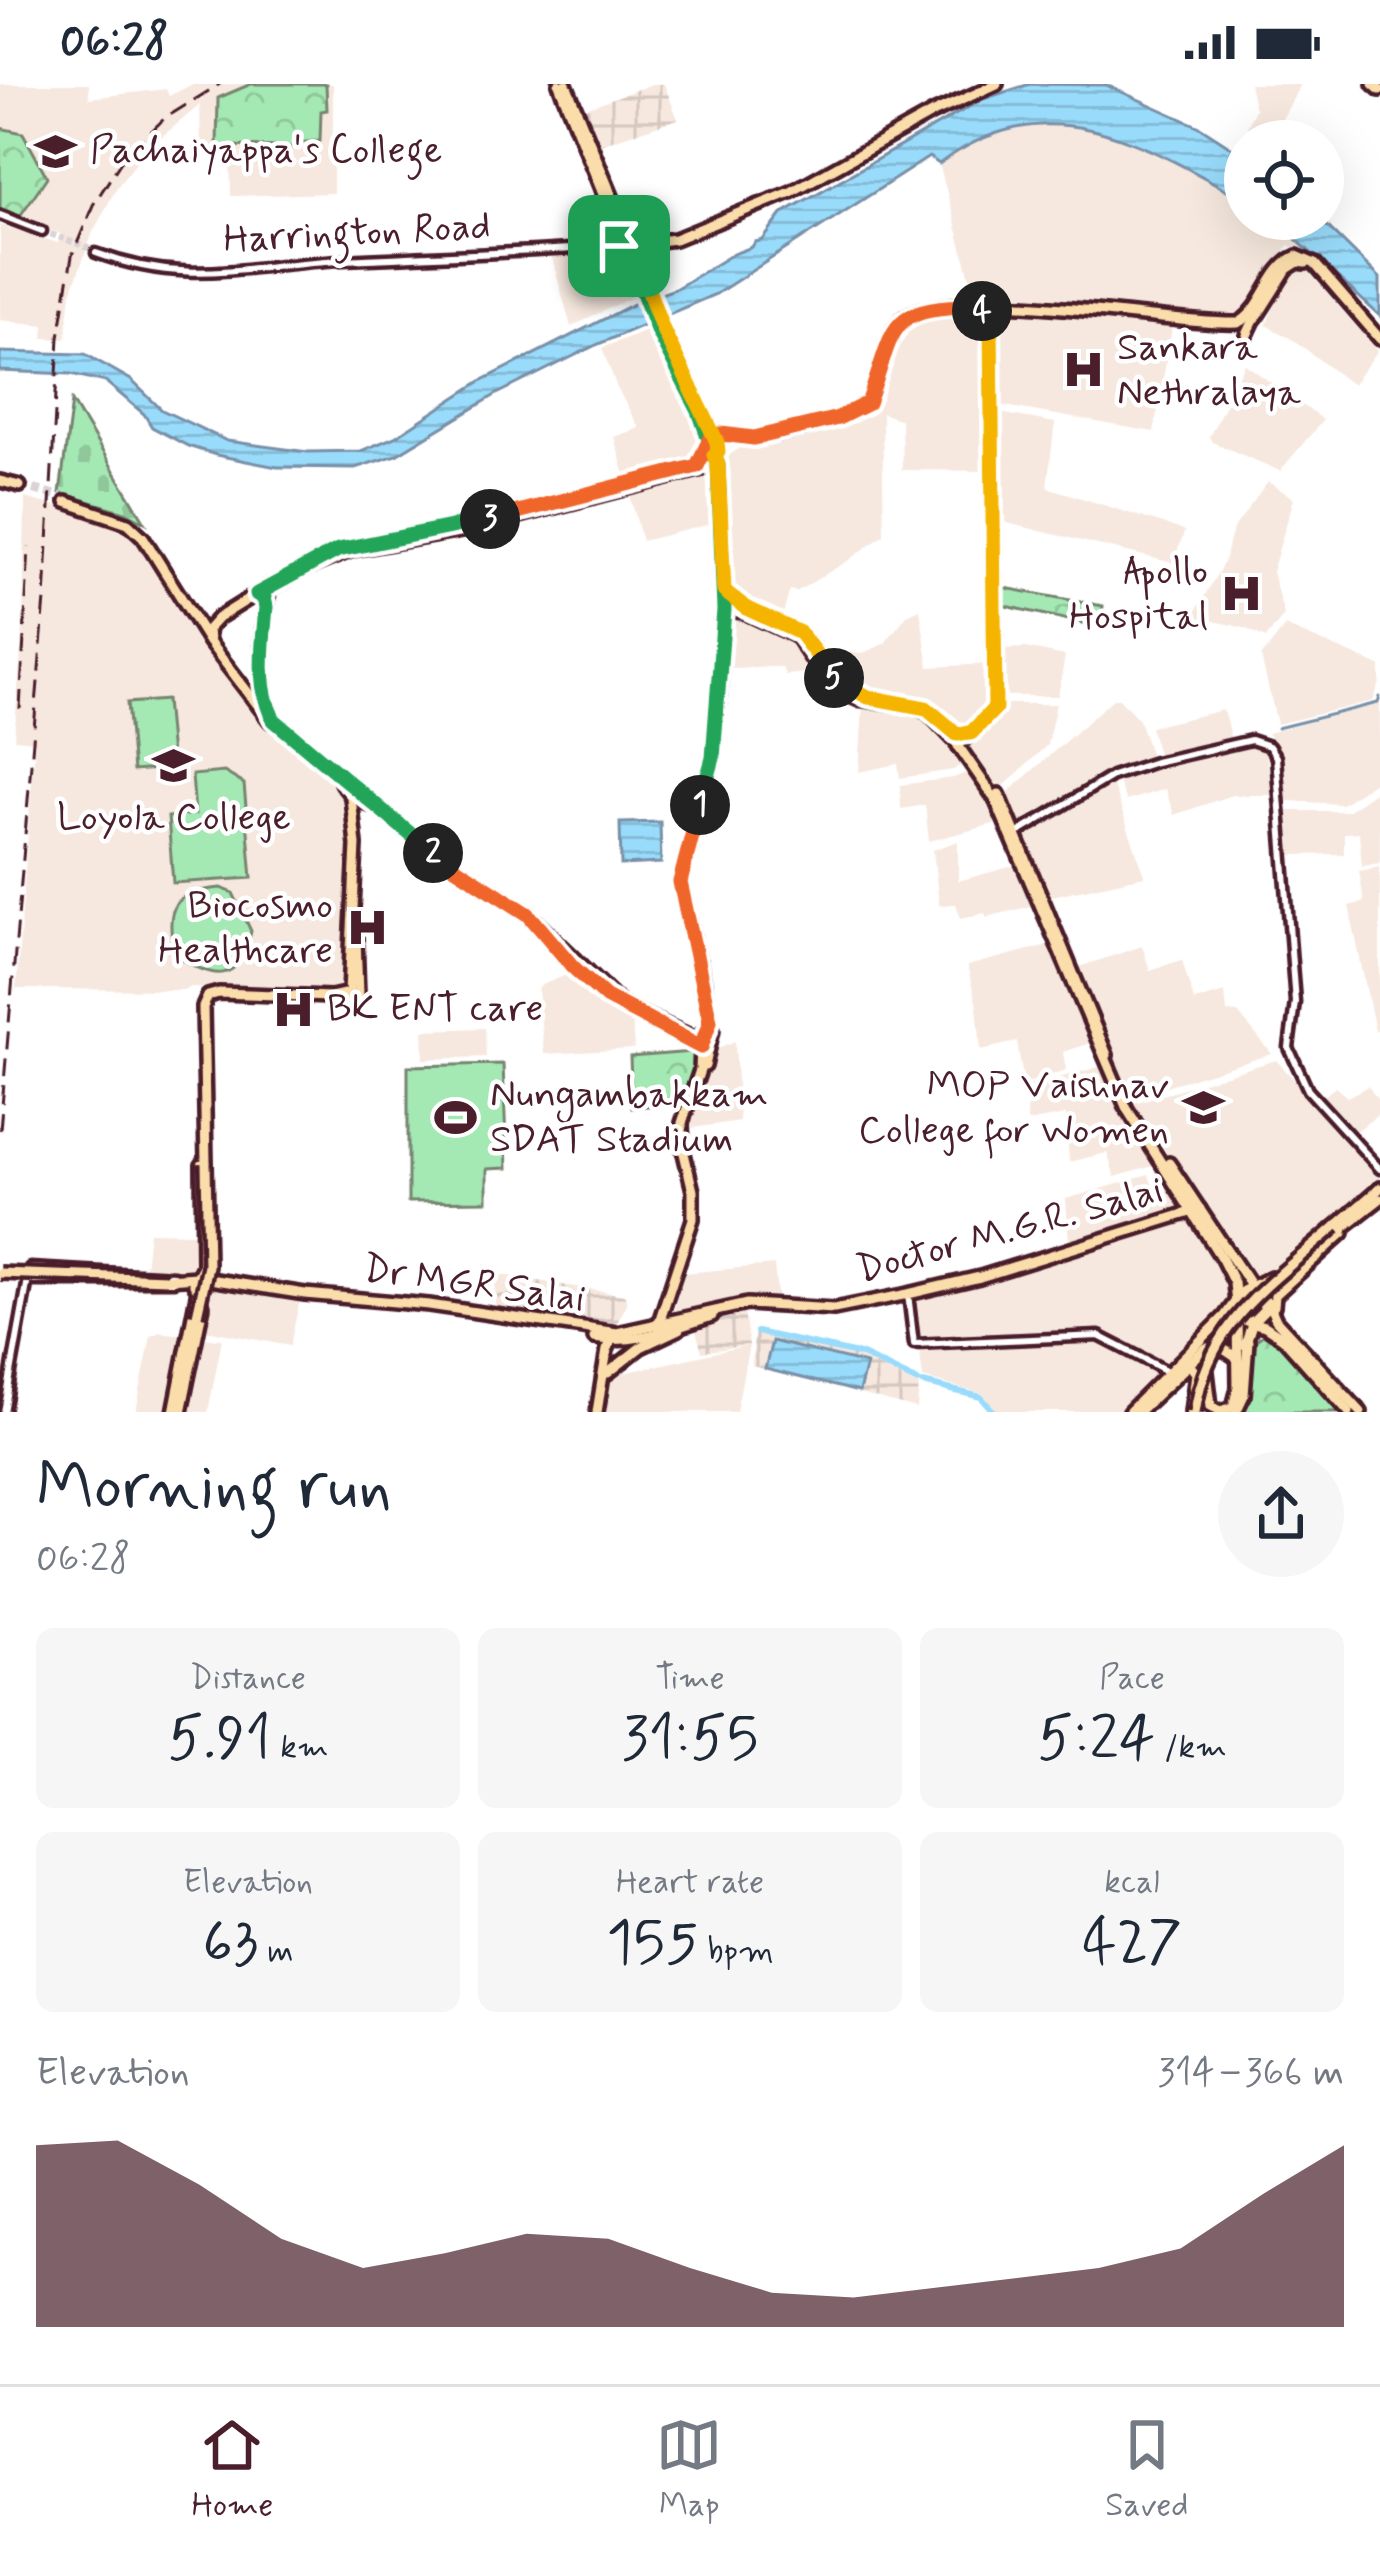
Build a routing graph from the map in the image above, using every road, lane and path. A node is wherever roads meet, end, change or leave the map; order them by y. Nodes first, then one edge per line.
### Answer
1 (983, 84) edge
2 (997, 84) edge
3 (1373, 84) edge
4 (564, 88) edge
5 (1380, 90) edge
6 (0, 218) edge
7 (42, 232) tunnel mouth
8 (626, 243) junction
9 (976, 306) junction
10 (991, 322) junction
11 (1244, 325) junction
12 (1380, 339) edge
13 (1380, 349) edge
14 (714, 435) junction
15 (717, 457) junction
16 (701, 467) junction
17 (0, 483) edge
18 (19, 488) tunnel mouth
19 (66, 500) tunnel mouth
20 (142, 533) junction
21 (724, 591) junction
22 (257, 594) junction
23 (266, 607) junction
24 (724, 610) junction
25 (218, 617) junction
26 (209, 642) junction
27 (263, 681) junction
28 (245, 690) junction
29 (273, 721) junction
30 (971, 733) junction
31 (960, 744) junction
32 (355, 793) junction
33 (1014, 835) junction
34 (680, 882) junction
35 (540, 928) junction
36 (354, 989) junction
37 (710, 1021) junction
38 (701, 1047) junction
39 (203, 1096) junction
40 (205, 1128) junction
41 (206, 1157) junction
42 (1380, 1169) edge
43 (1380, 1188) edge
44 (1380, 1198) edge
45 (1196, 1212) junction
46 (1340, 1226) junction
47 (51, 1269) junction
48 (73, 1270) junction
49 (0, 1273) edge
50 (171, 1279) junction
51 (30, 1281) junction
52 (195, 1281) junction
53 (51, 1282) junction
54 (73, 1282) junction
55 (213, 1283) junction
56 (1254, 1285) junction
57 (908, 1296) junction
58 (1273, 1298) junction
59 (200, 1300) junction
60 (1238, 1300) junction
61 (761, 1305) joint
62 (670, 1307) junction
63 (1236, 1314) junction
64 (682, 1322) junction
65 (1253, 1322) junction
66 (1265, 1326) junction
67 (658, 1328) junction
68 (1289, 1331) junction
69 (615, 1338) junction
70 (1246, 1345) junction
71 (641, 1347) junction
72 (1237, 1358) junction
73 (1188, 1363) junction
74 (1167, 1371) junction
75 (1207, 1372) junction
76 (608, 1373) junction
77 (178, 1409) edge
78 (1196, 1411) edge
79 (4, 1412) edge
80 (599, 1412) edge
81 (1133, 1412) edge
82 (1236, 1412) edge
83 (1349, 1412) edge
84 (1361, 1412) edge

1 - 8 main road
2 - 8 main road
3 - 5 main road
4 - 8 main road
6 - 7 street
8 - 8 street, Harrington Road
8 - 14 main road
9 - 10 main road
9 - 11 main road
9 - 14 main road
10 - 11 main road
10 - 30 main road
11 - 12 main road
11 - 13 main road
14 - 15 main road
14 - 16 main road
15 - 16 main road
15 - 21 main road
16 - 22 main road
16 - 23 main road
17 - 18 main road
19 - 20 main road
20 - 25 main road
20 - 26 main road
21 - 24 main road
21 - 30 main road
22 - 23 main road
22 - 25 main road
23 - 27 main road
24 - 31 main road
24 - 34 main road
25 - 26 main road
26 - 28 main road
27 - 28 main road
27 - 29 main road
28 - 29 main road
29 - 32 main road
30 - 31 main road
31 - 33 main road
32 - 35 main road
32 - 36 main road
33 - 42 street
33 - 45 main road
34 - 37 main road
34 - 62 main road
35 - 37 main road
35 - 38 main road
36 - 39 main road
36 - 40 main road
37 - 38 main road
38 - 67 main road
39 - 40 main road
39 - 52 main road
40 - 41 main road
41 - 55 main road
41 - 77 main road, bridge
43 - 46 main road
44 - 46 main road
45 - 56 main road
45 - 57 main road, Doctor M.G.R. Salai
45 - 60 main road
46 - 56 main road
46 - 58 main road
46 - 63 main road, bridge
46 - 75 main road, bridge
47 - 48 street
47 - 51 street
47 - 53 street
48 - 50 street
48 - 54 street
49 - 50 main road, Dr MGR Salai, bridge
50 - 52 main road, Dr MGR Salai
50 - 54 street
51 - 53 street
51 - 79 street
52 - 55 main road, Dr MGR Salai
52 - 59 main road
53 - 54 street
55 - 59 main road
55 - 69 main road, Dr MGR Salai
56 - 58 main road
56 - 60 main road
56 - 65 main road
56 - 68 main road
57 - 61 main road, Doctor M.G.R. Salai
57 - 74 street
58 - 68 main road
59 - 77 main road
60 - 63 main road
60 - 74 main road
61 - 64 main road, Dr MGR Salai
62 - 64 main road
62 - 67 main road
63 - 65 main road
63 - 72 main road
63 - 78 main road, bridge
63 - 81 main road
64 - 67 main road, Dr MGR Salai
64 - 71 main road
65 - 66 main road
65 - 70 main road
66 - 70 main road
66 - 83 main road
67 - 69 main road, Dr MGR Salai
67 - 71 main road
68 - 84 main road
69 - 76 main road
69 - 80 main road
70 - 82 main road
71 - 76 main road
72 - 73 main road
72 - 75 main road
73 - 78 main road
73 - 81 main road
74 - 81 main road
75 - 78 main road, bridge
76 - 80 main road

